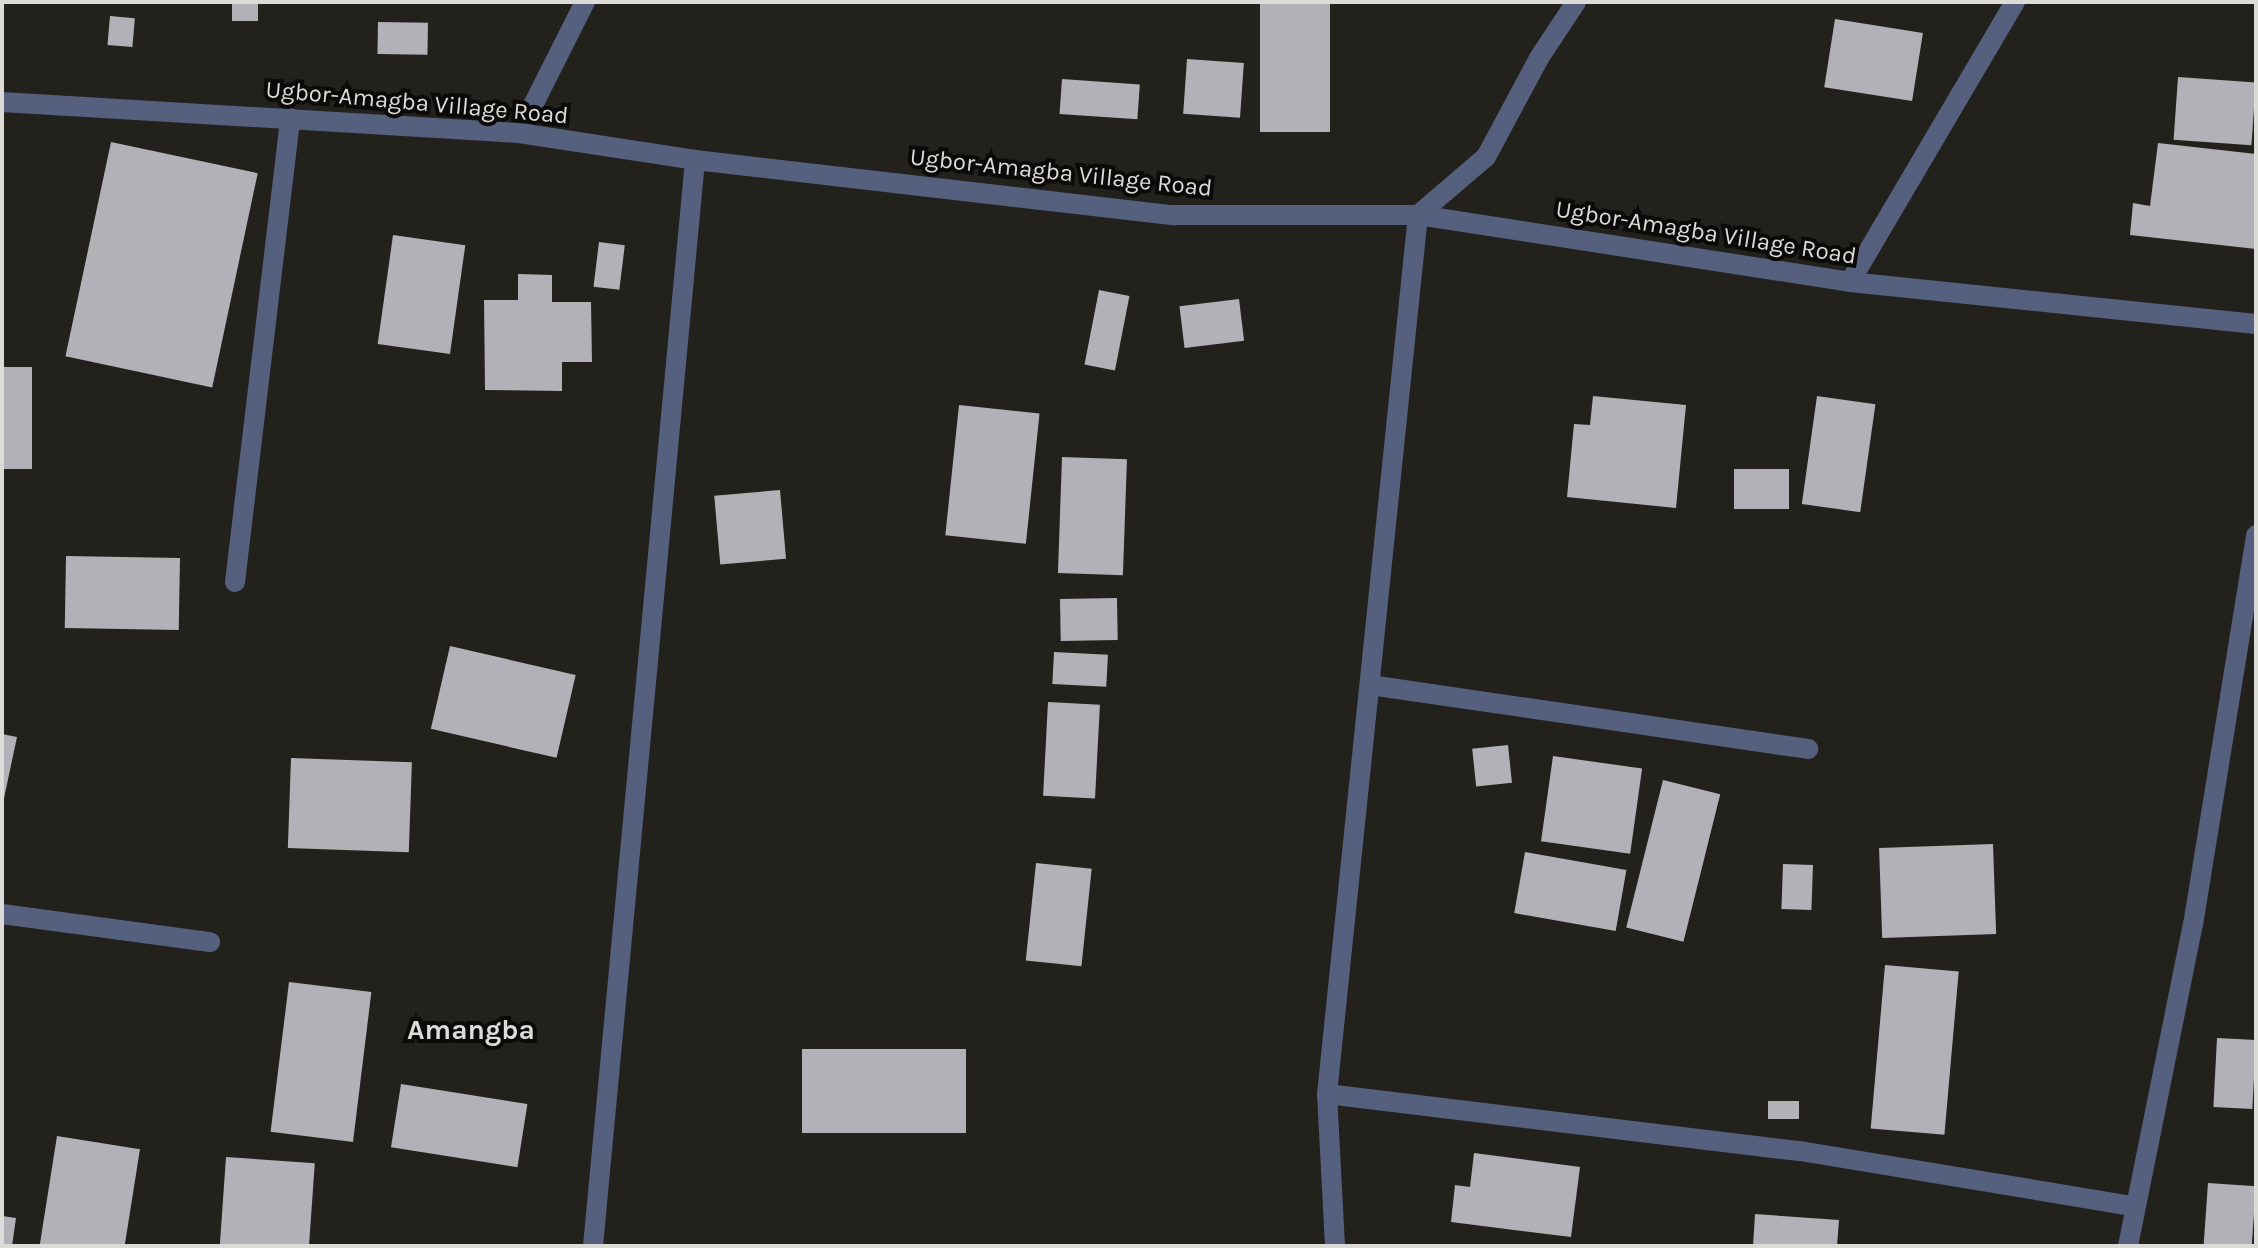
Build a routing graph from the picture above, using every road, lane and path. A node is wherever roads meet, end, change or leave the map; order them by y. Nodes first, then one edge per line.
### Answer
1 (585, 2) edge
2 (1576, 2) edge
3 (2015, 2) edge
4 (2, 102) edge
5 (290, 118) junction
6 (519, 133) junction
7 (695, 160) junction
8 (1418, 215) junction
9 (1850, 282) junction
10 (2256, 324) edge
11 (2256, 535) edge
12 (235, 582) dead end
13 (1370, 685) junction
14 (1808, 749) dead end
15 (2, 914) edge
16 (210, 942) dead end
17 (1327, 1094) junction
18 (2132, 1206) junction
19 (593, 1246) edge
20 (1335, 1246) edge
21 (2128, 1246) edge

1 - 6 street
2 - 8 street
3 - 9 street
4 - 5 street, Ugbor-Amagba Village Road
5 - 6 street, Ugbor-Amagba Village Road
5 - 12 street
6 - 7 street, Ugbor-Amagba Village Road
7 - 8 street, Ugbor-Amagba Village Road
7 - 19 street
8 - 9 street, Ugbor-Amagba Village Road
8 - 13 street
9 - 10 street, Ugbor-Amagba Village Road
11 - 18 street
13 - 14 street
13 - 17 street
15 - 16 street
17 - 18 street
17 - 20 street
18 - 21 street

